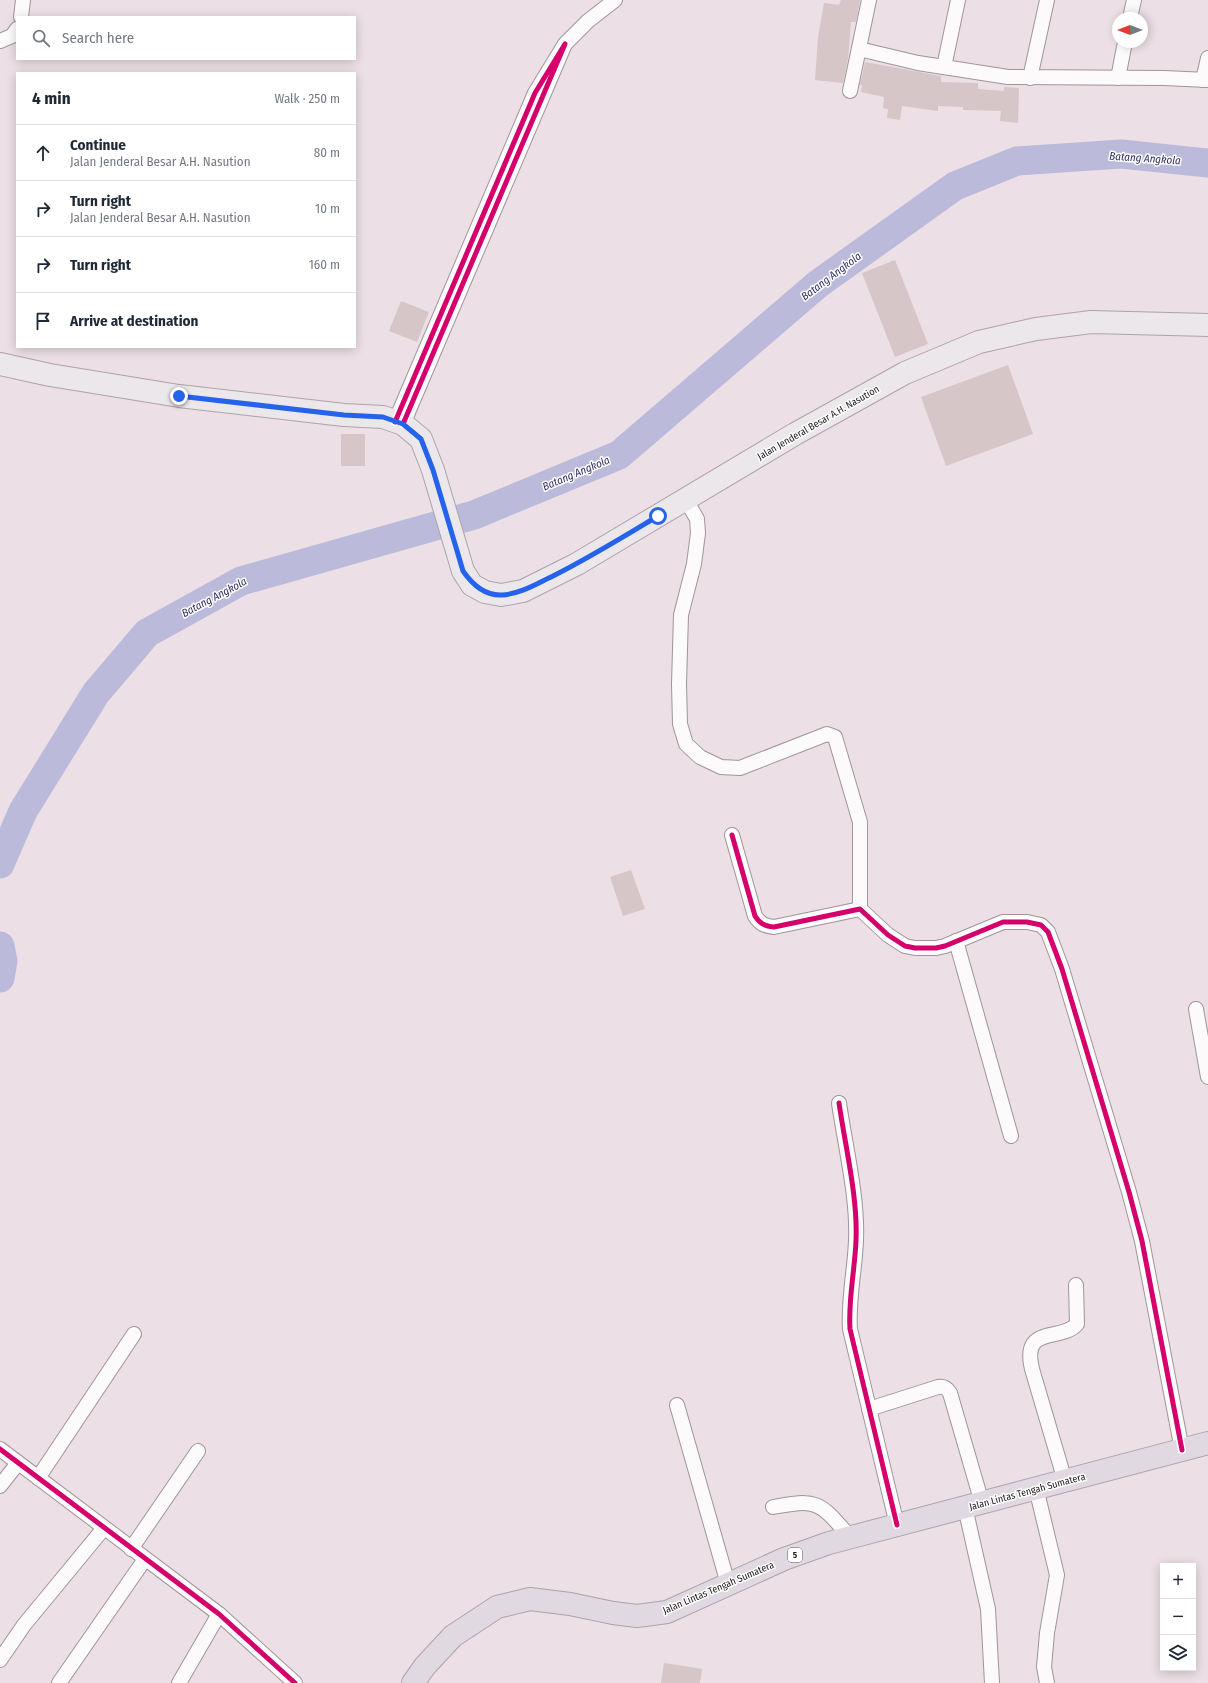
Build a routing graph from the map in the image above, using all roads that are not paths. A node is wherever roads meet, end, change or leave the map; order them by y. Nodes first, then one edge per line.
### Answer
1 (22, 0) edge
2 (615, 0) edge
3 (869, 0) edge
4 (958, 0) edge
5 (1047, 0) edge
6 (1134, 0) edge
7 (1131, 12) edge
8 (21, 16) edge
9 (16, 30) edge
10 (0, 40) edge
11 (1124, 48) edge
12 (859, 50) junction
13 (1208, 58) edge
14 (944, 67) junction
15 (1030, 78) junction
16 (1118, 78) junction
17 (1206, 80) edge
18 (850, 91) dead end
19 (1208, 325) edge
20 (0, 364) edge
21 (399, 423) junction
22 (686, 500) junction
23 (732, 835) dead end
24 (860, 909) junction
25 (956, 941) junction
26 (1196, 1009) dead end
27 (1208, 1077) edge
28 (839, 1103) dead end
29 (1011, 1136) dead end
30 (1076, 1284) dead end
31 (134, 1334) dead end
32 (677, 1405) dead end
33 (869, 1409) junction
34 (1208, 1443) edge
35 (0, 1449) edge
36 (1182, 1450) junction
37 (198, 1451) dead end
38 (18, 1463) junction
39 (38, 1478) junction
40 (1065, 1481) junction
41 (0, 1486) edge
42 (1036, 1488) junction
43 (973, 1505) junction
44 (773, 1507) dead end
45 (897, 1525) junction
46 (104, 1528) junction
47 (850, 1537) junction
48 (132, 1549) junction
49 (145, 1559) junction
50 (728, 1584) junction
51 (219, 1614) junction
52 (0, 1660) edge
53 (59, 1683) edge
54 (179, 1683) edge
55 (295, 1683) edge
56 (413, 1683) edge
57 (992, 1683) edge
58 (1047, 1683) edge

1 - 8 street
2 - 21 street
3 - 12 street
4 - 14 street
5 - 15 street
6 - 7 street
9 - 10 street
11 - 16 street
12 - 14 street
12 - 18 street
13 - 17 street
14 - 15 street
15 - 16 street
16 - 17 street
19 - 22 main road, Jalan Jenderal Besar A.H. Nasution
20 - 21 main road
21 - 22 main road, Jalan Jenderal Besar A.H. Nasution
22 - 24 street
23 - 24 street
24 - 25 street
25 - 29 street
25 - 36 street
26 - 27 street
28 - 33 street
30 - 40 street
31 - 39 street
32 - 50 street
33 - 43 street
33 - 45 street
34 - 36 highway, Jalan Lintas Tengah Sumatera / 5
35 - 38 street
36 - 40 highway, Jalan Lintas Tengah Sumatera / 5
37 - 48 street
38 - 39 street
38 - 41 street
39 - 46 street
40 - 42 highway, Jalan Lintas Tengah Sumatera / 5
42 - 43 highway, Jalan Lintas Tengah Sumatera / 5
42 - 58 street
43 - 45 highway, Jalan Lintas Tengah Sumatera / 5
43 - 57 street
44 - 47 street
45 - 47 highway, Jalan Lintas Tengah Sumatera / 5
46 - 48 street
46 - 52 street
47 - 50 highway, Jalan Lintas Tengah Sumatera / 5
48 - 49 street
49 - 51 street
49 - 53 street
50 - 56 highway, Jalan Lintas Tengah Sumatera / 5
51 - 54 street
51 - 55 street

